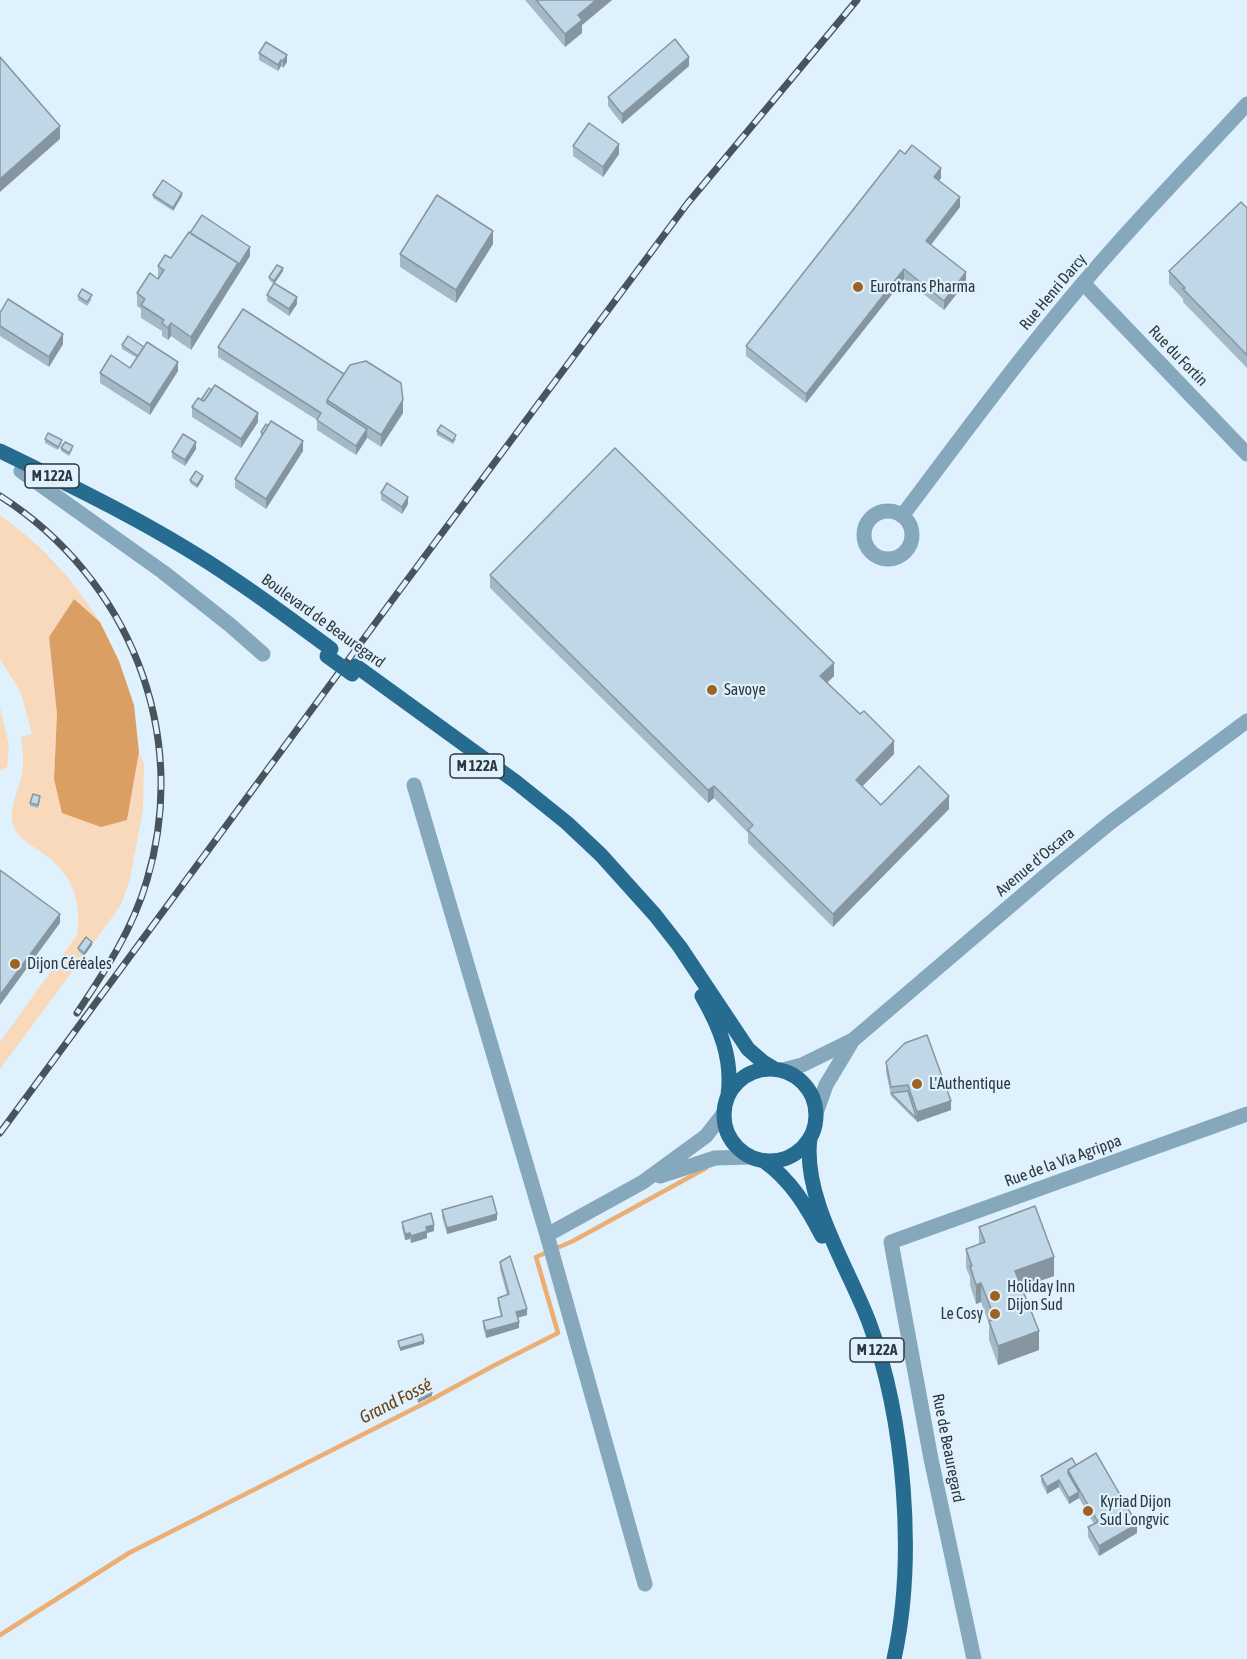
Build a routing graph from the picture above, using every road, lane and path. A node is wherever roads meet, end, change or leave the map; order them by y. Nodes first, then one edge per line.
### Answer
1 (1247, 104) edge
2 (1083, 284) junction
3 (0, 451) edge
4 (1247, 454) edge
5 (0, 461) edge
6 (21, 471) junction
7 (902, 516) dead end
8 (329, 652) junction
9 (263, 654) dead end
10 (1247, 721) edge
11 (414, 785) dead end
12 (599, 860) junction
13 (853, 1040) junction
14 (778, 1069) junction
15 (728, 1095) junction
16 (724, 1113) junction
17 (816, 1113) junction
18 (1247, 1114) edge
19 (810, 1138) junction
20 (757, 1159) junction
21 (643, 1182) junction
22 (547, 1235) junction
23 (891, 1242) joint
24 (645, 1584) dead end
25 (885, 1659) edge
26 (894, 1659) edge
27 (974, 1659) edge

1 - 2 street, Rue Henri Darcy
2 - 4 street, Rue du Fortin
2 - 7 street, Rue Henri Darcy
3 - 8 main road, Boulevard de Beauregard / M 122A
5 - 6 main road, Boulevard de Beauregard / M 122A
6 - 8 main road, Boulevard de Beauregard / M 122A
6 - 9 street
8 - 12 main road, Boulevard de Beauregard / M 122A, bridge
10 - 13 street, Avenue d'Oscara
11 - 22 street
12 - 14 main road, M 122A
12 - 15 main road, M 122A
13 - 14 street, Avenue d'Oscara
13 - 17 street, Avenue d'Oscara
14 - 15 main road
14 - 17 main road
15 - 16 main road
16 - 20 main road
16 - 21 street
17 - 19 main road
18 - 23 street, Rue de la Via Agrippa
19 - 20 main road
19 - 26 main road, M 122A
20 - 21 street
20 - 25 main road, M 122A
21 - 22 street
22 - 24 street
23 - 27 street, Rue de Beauregard

